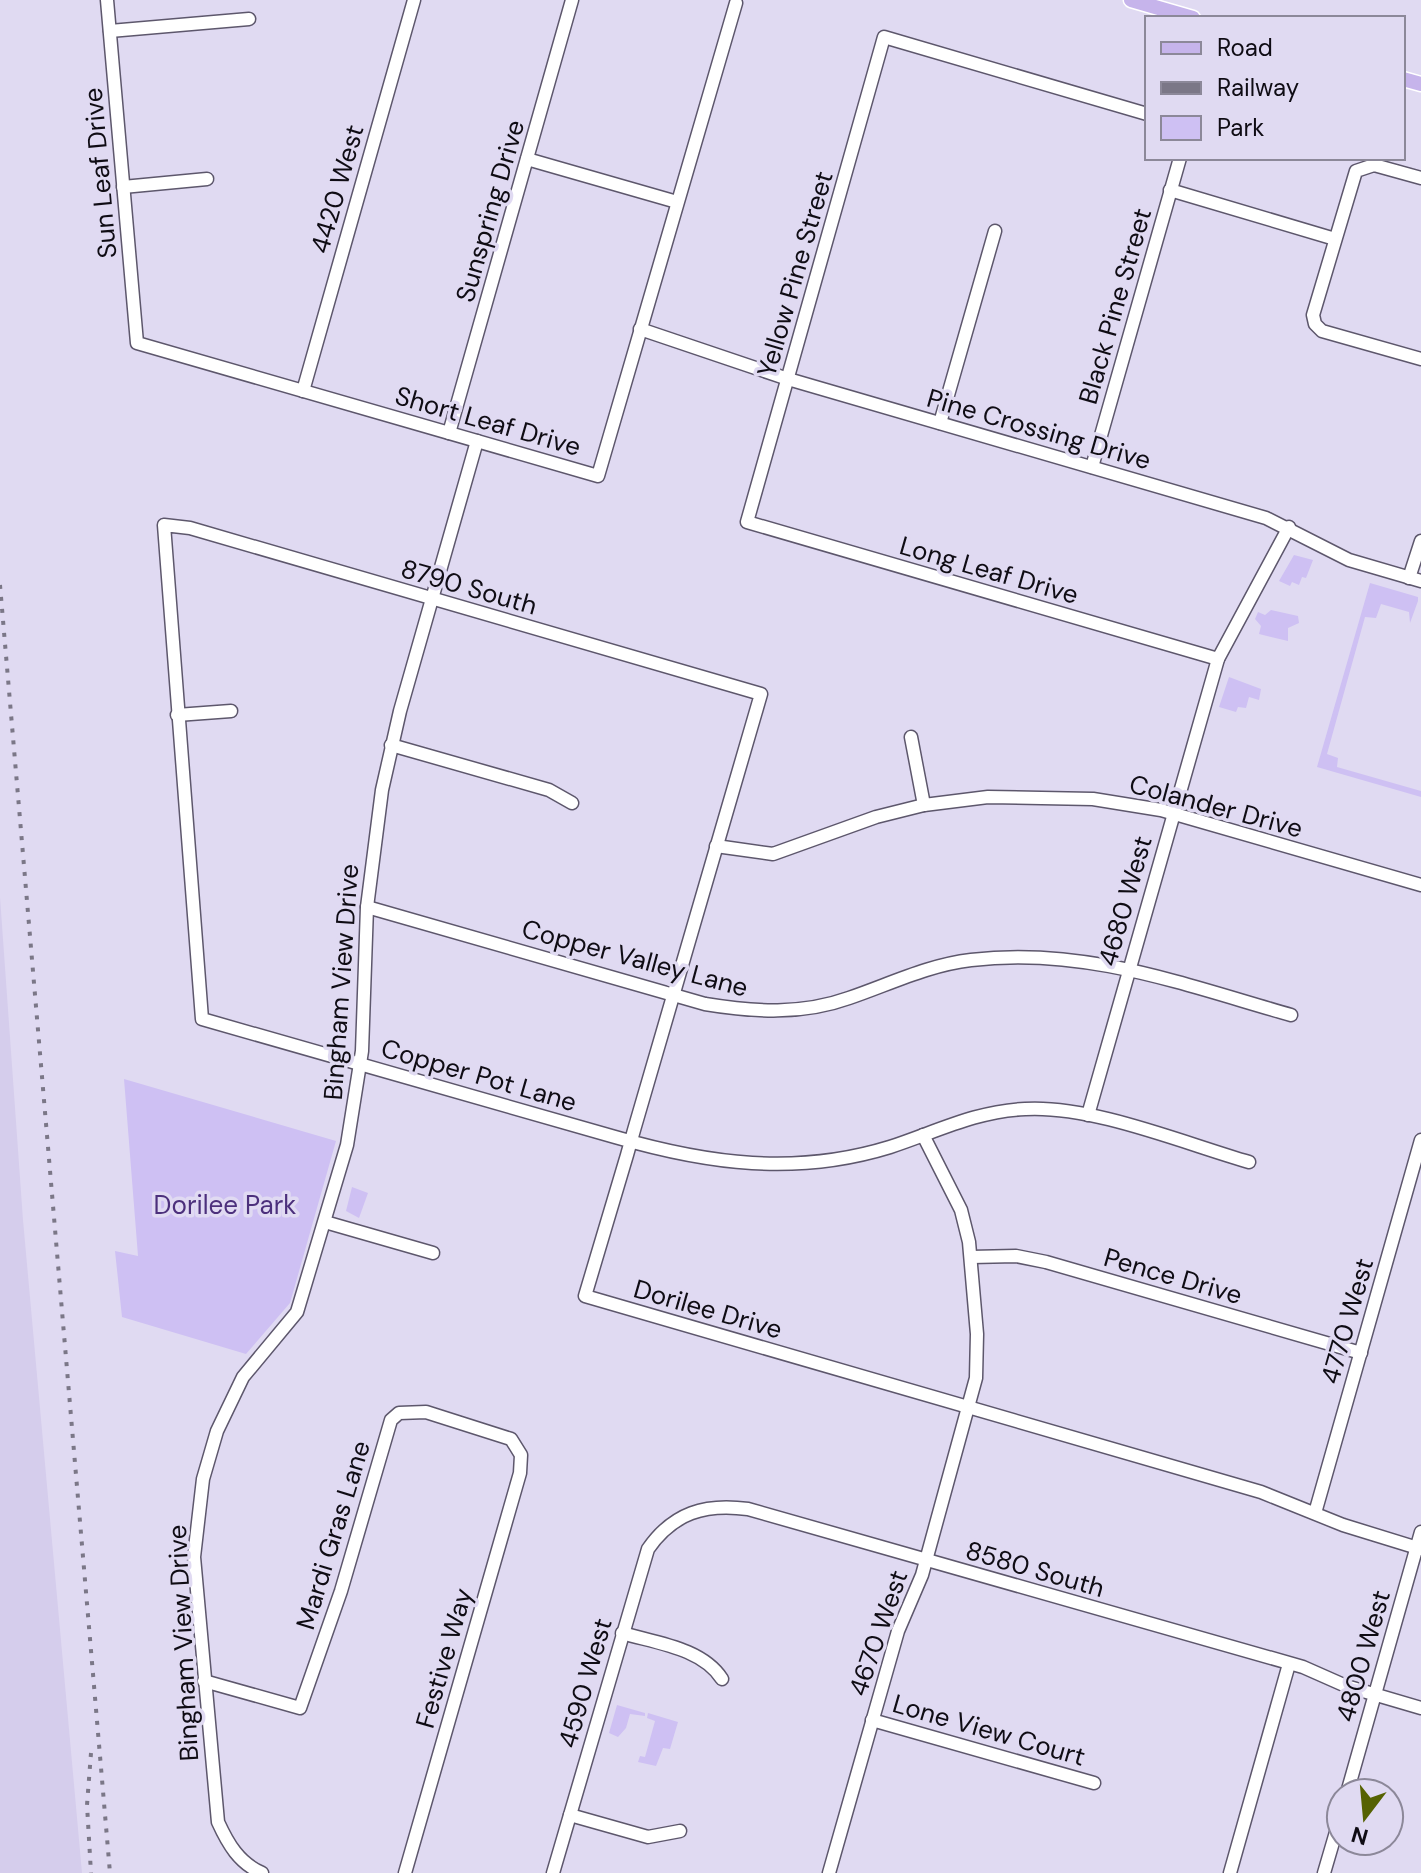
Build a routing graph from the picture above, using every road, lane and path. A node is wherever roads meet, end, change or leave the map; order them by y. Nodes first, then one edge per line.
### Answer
1 (107, 0) edge
2 (414, 0) edge
3 (572, 0) edge
4 (1131, 0) edge
5 (736, 3) dead end
6 (1186, 16) edge
7 (249, 19) dead end
8 (110, 31) junction
9 (1145, 113) edge
10 (527, 159) junction
11 (1179, 160) edge
12 (1421, 178) edge
13 (207, 179) dead end
14 (123, 187) junction
15 (1170, 190) junction
16 (677, 202) junction
17 (995, 231) dead end
18 (1335, 239) junction
19 (640, 329) junction
20 (137, 343) joint
21 (1421, 359) edge
22 (788, 379) junction
23 (303, 391) junction
24 (940, 423) junction
25 (449, 433) junction
26 (477, 441) junction
27 (1092, 467) junction
28 (747, 522) joint
29 (164, 525) joint
30 (1289, 527) junction
31 (1421, 541) edge
32 (1415, 580) edge
33 (433, 599) junction
34 (1218, 659) junction
35 (761, 694) joint
36 (231, 711) dead end
37 (177, 715) junction
38 (911, 737) dead end
39 (391, 745) junction
40 (572, 803) dead end
41 (924, 805) junction
42 (1174, 813) junction
43 (716, 846) junction
44 (1421, 885) edge
45 (367, 907) junction
46 (1129, 969) junction
47 (673, 995) junction
48 (1291, 1015) dead end
49 (360, 1064) junction
50 (1088, 1115) junction
51 (923, 1135) junction
52 (1421, 1140) edge
53 (630, 1142) junction
54 (1249, 1162) dead end
55 (325, 1222) junction
56 (433, 1253) dead end
57 (971, 1257) junction
58 (1361, 1353) junction
59 (969, 1408) junction
60 (521, 1455) joint
61 (1315, 1513) junction
62 (679, 1517) joint
63 (1421, 1532) edge
64 (1419, 1548) edge
65 (926, 1561) junction
66 (622, 1633) junction
67 (1289, 1664) junction
68 (722, 1679) dead end
69 (204, 1681) junction
70 (1375, 1695) junction
71 (1421, 1708) edge
72 (872, 1720) junction
73 (1352, 1777) edge
74 (1094, 1783) dead end
75 (570, 1815) junction
76 (680, 1831) dead end
77 (259, 1872) edge
78 (405, 1873) edge
79 (553, 1873) edge
80 (829, 1873) edge
81 (1230, 1873) edge

1 - 8 street, Sun Leaf Drive
2 - 23 street, 4420 West
3 - 10 street, Sunspring Drive
4 - 6 main road
5 - 16 street, Short Leaf Drive
7 - 8 street
8 - 14 street, Sun Leaf Drive
9 - 22 street, Yellow Pine Street
10 - 16 street
10 - 25 street, Sunspring Drive
11 - 15 street, Black Pine Street
12 - 18 street
13 - 14 street
14 - 20 street, Sun Leaf Drive
15 - 18 street
15 - 27 street, Black Pine Street
16 - 19 street, Short Leaf Drive
17 - 24 street
18 - 21 street
19 - 22 street, Pine Crossing Drive
19 - 26 street, Short Leaf Drive
20 - 23 street, Short Leaf Drive
22 - 24 street, Pine Crossing Drive
22 - 28 street, Yellow Pine Street
23 - 25 street, Short Leaf Drive
24 - 27 street, Pine Crossing Drive
25 - 26 street, Short Leaf Drive
26 - 33 street, Bingham View Drive
27 - 30 street, Pine Crossing Drive
28 - 34 street, Long Leaf Drive
29 - 33 street, 8790 South
29 - 37 street, Copper Pot Lane
30 - 32 street, Pine Crossing Drive
30 - 34 street, 4680 West
31 - 32 street
33 - 35 street, 8790 South
33 - 39 street, Bingham View Drive
34 - 42 street, 4680 West
35 - 43 street, Dorilee Drive
36 - 37 street
37 - 49 street, Copper Pot Lane
38 - 41 street
39 - 40 street
39 - 45 street, Bingham View Drive
41 - 42 street, Colander Drive
41 - 43 street, Colander Drive
42 - 44 street, Colander Drive
42 - 46 street, 4680 West
43 - 47 street, Dorilee Drive
45 - 47 street, Copper Valley Lane
45 - 49 street, Bingham View Drive
46 - 47 street, Copper Valley Lane
46 - 48 street, Copper Valley Lane
46 - 50 street, 4680 West
47 - 53 street, Dorilee Drive
49 - 53 street, Copper Pot Lane
49 - 55 street, Bingham View Drive
50 - 51 street, Copper Pot Lane
50 - 54 street, Copper Pot Lane
51 - 53 street, Copper Pot Lane
51 - 57 street, 4670 West
52 - 58 street, 4770 West
53 - 59 street, Dorilee Drive
55 - 56 street
55 - 69 street, Bingham View Drive
57 - 58 street, Pence Drive
57 - 59 street, 4670 West
58 - 61 street, 4770 West
59 - 61 street, Dorilee Drive
59 - 65 street, 4670 West
60 - 69 street, Mardi Gras Lane
60 - 78 street, Festive Way
61 - 64 street, Dorilee Drive
62 - 65 street, 8580 South
62 - 66 street, 4590 West
63 - 64 street, 4800 West
64 - 70 street, 4800 West
65 - 67 street, 8580 South
65 - 72 street, 4670 West
66 - 68 street
66 - 75 street, 4590 West
67 - 70 street, 8580 South
67 - 81 street
69 - 77 street, Bingham View Drive
70 - 71 street, 8580 South
70 - 73 street, 4800 West
72 - 74 street, Lone View Court
72 - 80 street, 4670 West
75 - 76 street
75 - 79 street, 4590 West

